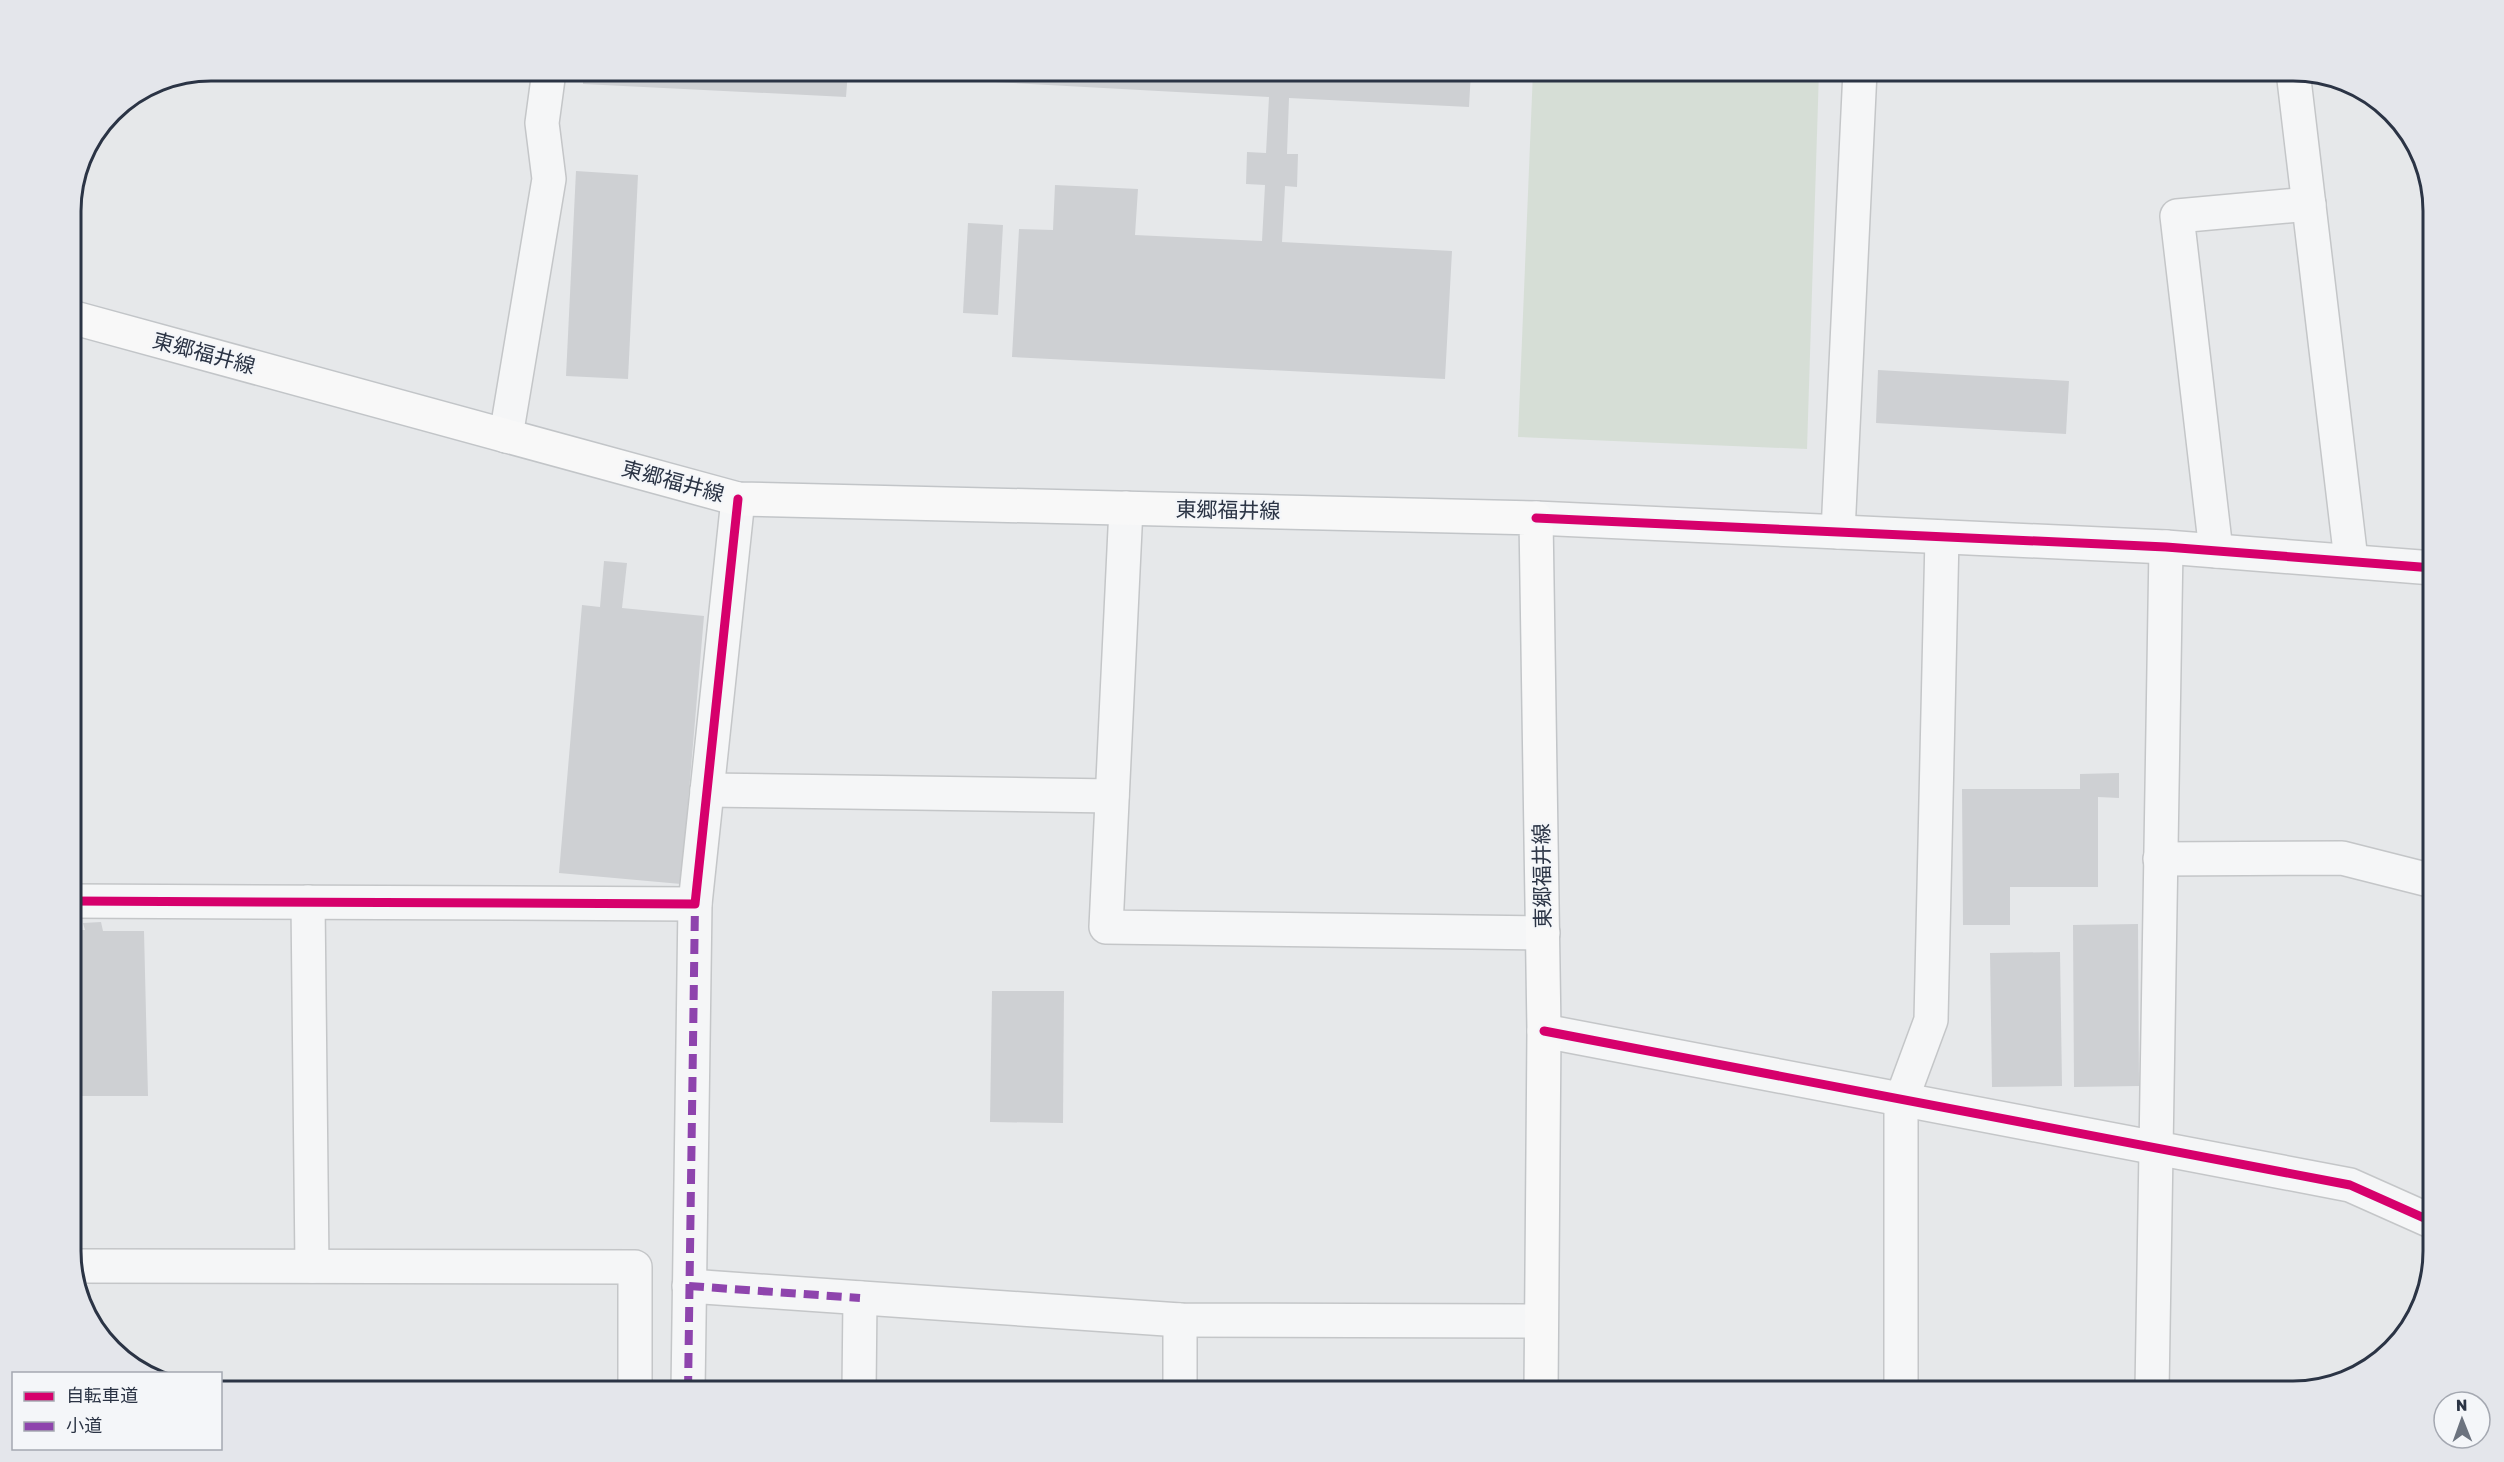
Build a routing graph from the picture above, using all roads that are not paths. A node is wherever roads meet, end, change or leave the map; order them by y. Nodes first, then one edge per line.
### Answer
1 (548, 81) edge
2 (1859, 81) edge
3 (2294, 81) edge
4 (2309, 204) junction
5 (81, 320) edge
6 (506, 436) junction
7 (738, 499) junction
8 (1126, 508) junction
9 (1536, 518) junction
10 (1838, 532) junction
11 (1942, 537) junction
12 (2166, 548) junction
13 (2216, 551) junction
14 (2351, 560) junction
15 (2423, 567) edge
16 (707, 790) junction
17 (1112, 796) junction
18 (2160, 859) junction
19 (2423, 878) edge
20 (81, 901) edge
21 (308, 902) junction
22 (695, 904) junction
23 (1543, 933) junction
24 (1544, 1031) junction
25 (1901, 1101) junction
26 (2156, 1150) junction
27 (2423, 1218) edge
28 (82, 1266) edge
29 (312, 1266) junction
30 (689, 1286) junction
31 (860, 1298) junction
32 (1180, 1320) junction
33 (1541, 1322) junction
34 (635, 1381) edge
35 (687, 1381) edge
36 (859, 1381) edge
37 (1180, 1381) edge
38 (1540, 1381) edge
39 (1901, 1381) edge
40 (2151, 1381) edge

1 - 6 street
2 - 10 street
3 - 4 street
4 - 13 street
4 - 14 street
5 - 6 main road, 東郷福井線
6 - 7 main road, 東郷福井線
7 - 8 main road, 東郷福井線
7 - 16 street
8 - 9 main road, 東郷福井線
8 - 17 street
9 - 10 street
9 - 23 main road, 東郷福井線
10 - 11 street
11 - 12 street
11 - 25 street
12 - 13 street
12 - 18 street
13 - 14 street
14 - 15 street
16 - 17 street
16 - 22 street
17 - 23 street
18 - 19 street
18 - 26 street
20 - 21 street
21 - 22 street
21 - 29 street
22 - 30 street
23 - 24 main road, 東郷福井線
24 - 25 street
24 - 33 main road, 東郷福井線
25 - 26 street
25 - 39 street
26 - 27 street
26 - 40 street
28 - 29 street
29 - 34 street
30 - 31 street
30 - 35 street
31 - 32 street
31 - 36 street
32 - 33 street
32 - 37 street
33 - 38 main road, 東郷福井線

